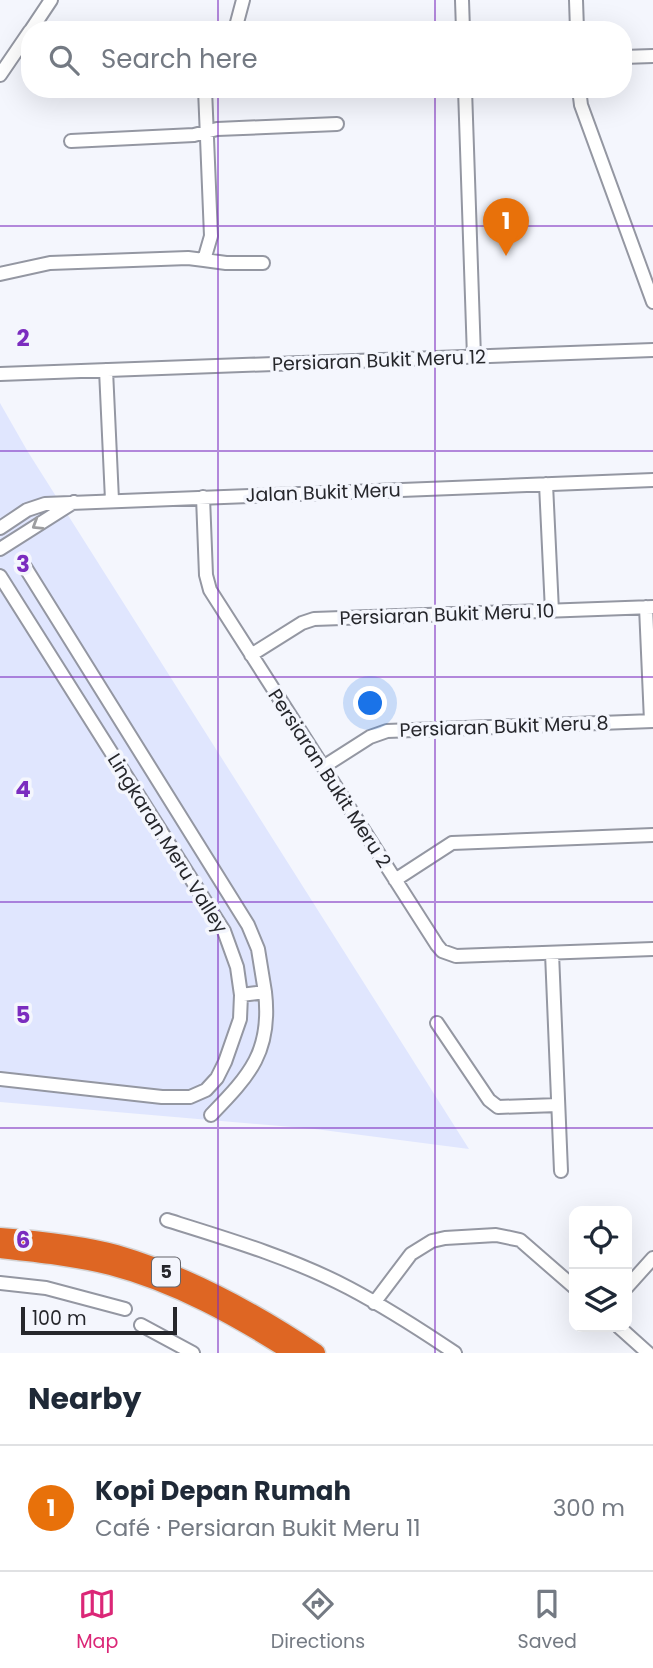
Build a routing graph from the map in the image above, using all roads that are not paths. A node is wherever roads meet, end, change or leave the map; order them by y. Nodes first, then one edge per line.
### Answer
1 (51, 0) edge
2 (243, 0) edge
3 (462, 0) edge
4 (576, 0) edge
5 (36, 21) edge
6 (237, 21) edge
7 (463, 21) edge
8 (577, 21) edge
9 (21, 44) edge
10 (653, 56) edge
11 (632, 57) edge
12 (0, 75) edge
13 (205, 98) edge
14 (465, 98) edge
15 (580, 98) edge
16 (337, 124) dead end
17 (206, 132) junction
18 (71, 141) dead end
19 (204, 260) junction
20 (263, 262) dead end
21 (0, 274) edge
22 (653, 302) edge
23 (653, 350) edge
24 (474, 357) junction
25 (106, 370) junction
26 (0, 374) edge
27 (653, 480) edge
28 (546, 484) junction
29 (203, 497) junction
30 (112, 500) junction
31 (74, 502) junction
32 (0, 528) edge
33 (0, 549) edge
34 (25, 567) dead end
35 (0, 576) edge
36 (650, 607) edge
37 (552, 611) junction
38 (251, 655) junction
39 (109, 704) junction
40 (89, 717) junction
41 (652, 721) edge
42 (323, 767) junction
43 (653, 835) edge
44 (395, 880) junction
45 (653, 949) edge
46 (552, 953) junction
47 (265, 992) junction
48 (241, 995) junction
49 (437, 1023) dead end
50 (0, 1079) edge
51 (558, 1105) junction
52 (211, 1115) dead end
53 (561, 1171) dead end
54 (167, 1220) dead end
55 (0, 1237) edge
56 (0, 1249) edge
57 (653, 1258) edge
58 (632, 1281) edge
59 (0, 1283) edge
60 (569, 1283) edge
61 (374, 1303) junction
62 (125, 1309) dead end
63 (141, 1325) dead end
64 (625, 1332) edge
65 (279, 1347) edge
66 (188, 1352) edge
67 (293, 1353) edge
68 (316, 1353) edge
69 (455, 1353) edge
70 (648, 1353) edge

1 - 5 street
2 - 6 street
3 - 7 street
4 - 8 street
9 - 12 street
10 - 11 street
13 - 17 street
14 - 24 street
15 - 22 street
16 - 17 street
17 - 18 street
17 - 19 street
19 - 20 street
19 - 21 street
23 - 24 street, Persiaran Bukit Meru 12
24 - 25 street, Persiaran Bukit Meru 12
25 - 26 street, Persiaran Bukit Meru 12
25 - 30 street
27 - 28 street, Jalan Bukit Meru
28 - 29 street, Jalan Bukit Meru
28 - 37 street
29 - 30 street, Jalan Bukit Meru
29 - 38 street, Persiaran Bukit Meru 2
30 - 31 street, Jalan Bukit Meru
31 - 32 street, Jalan Bukit Meru
31 -> 33 street
34 - 39 street
35 - 40 street, Lingkaran Meru Valley
36 - 37 street, Persiaran Bukit Meru 10
36 - 41 street
37 - 38 street, Persiaran Bukit Meru 10
38 - 42 street, Persiaran Bukit Meru 2
39 - 40 street
39 - 47 street
40 - 48 street, Lingkaran Meru Valley
41 - 42 street, Persiaran Bukit Meru 8
42 - 44 street, Persiaran Bukit Meru 2
43 - 44 street
44 - 46 street, Persiaran Bukit Meru 2
45 - 46 street, Persiaran Bukit Meru 2
46 - 51 street
47 - 48 street
47 - 52 street
48 - 50 street, Lingkaran Meru Valley
49 - 51 street
51 - 53 street
54 - 61 street
55 - 68 highway, 5
56 - 65 highway, 5
57 - 58 street
59 - 62 street
60 - 61 street
61 - 69 street
63 - 66 street
64 - 70 street
65 - 67 highway, 5

